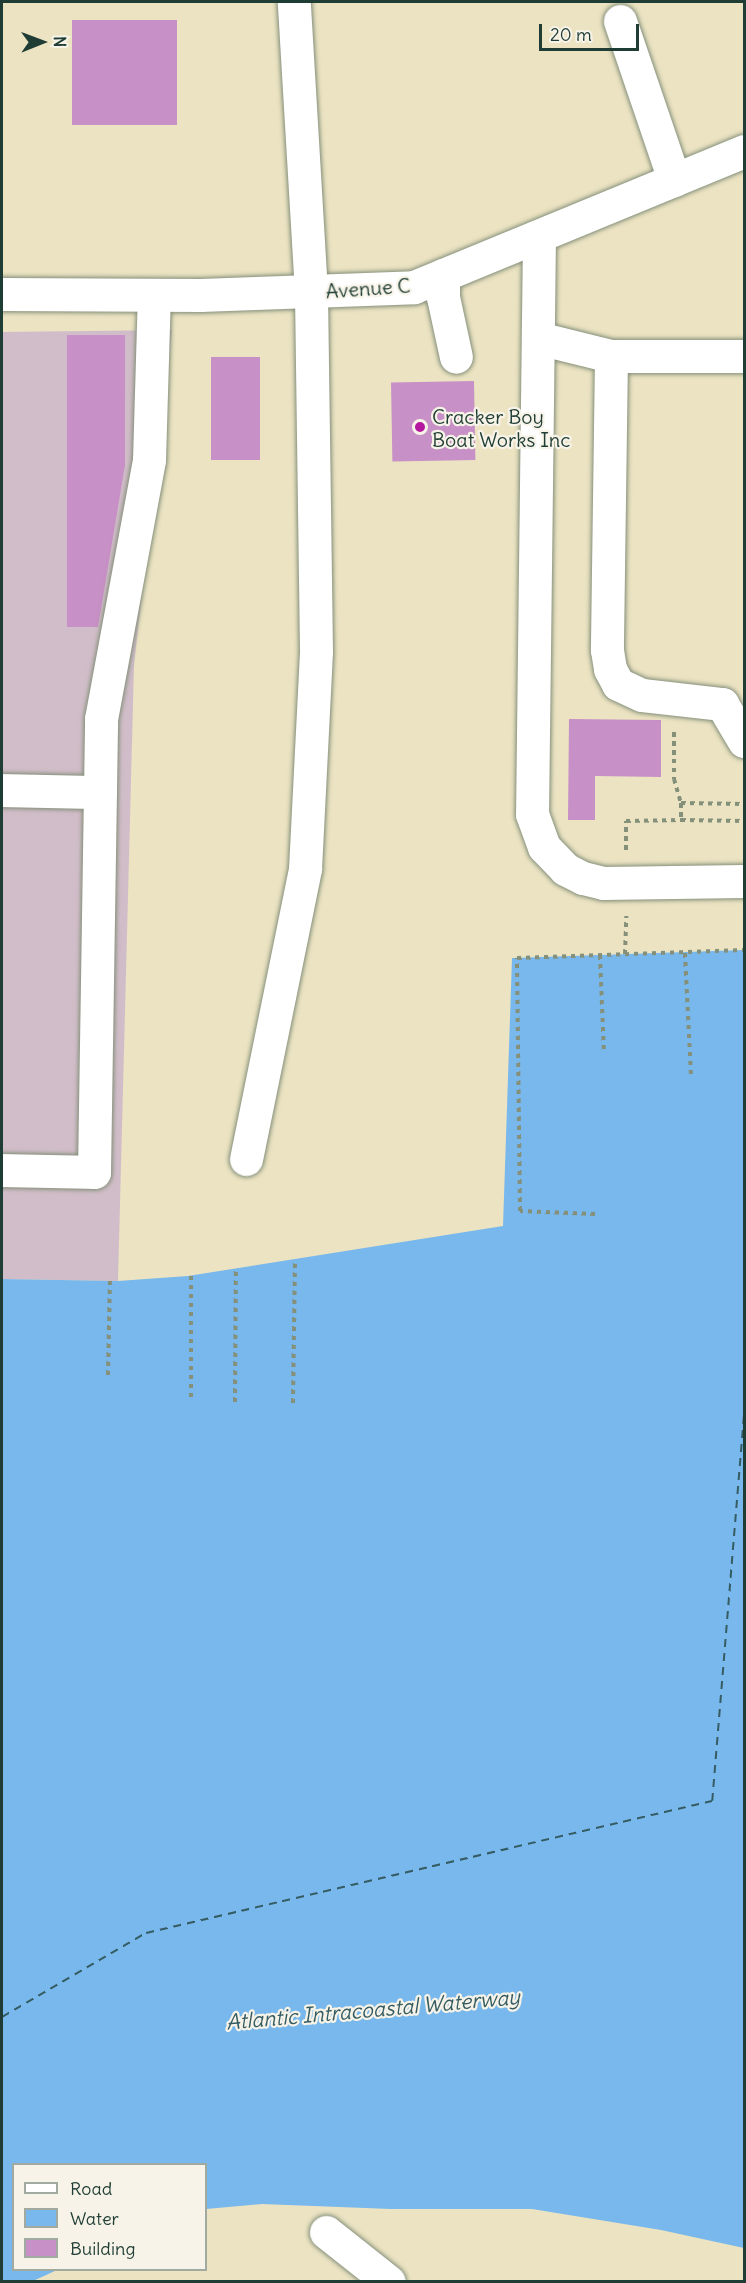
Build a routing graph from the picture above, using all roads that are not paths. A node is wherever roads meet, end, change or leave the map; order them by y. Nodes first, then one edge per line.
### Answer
1 (294, 2) edge
2 (620, 21) dead end
3 (744, 151) edge
4 (674, 180) junction
5 (539, 236) junction
6 (443, 275) junction
7 (311, 292) junction
8 (2, 294) edge
9 (154, 295) junction
10 (538, 338) junction
11 (611, 356) junction
12 (744, 356) edge
13 (456, 357) dead end
14 (744, 741) edge
15 (2, 790) edge
16 (100, 792) junction
17 (744, 881) edge
18 (246, 1159) dead end
19 (2, 1170) edge
20 (326, 2232) dead end
21 (389, 2282) edge

1 - 7 street
2 - 4 street
3 - 4 street, Avenue C
4 - 5 street, Avenue C
5 - 6 street, Avenue C
5 - 10 street
6 - 7 street, Avenue C
6 - 13 street
7 - 9 street, Avenue C
7 - 18 street
8 - 9 street, Avenue C
9 - 16 street
10 - 11 street
10 - 17 street
11 - 12 street
11 - 14 street
15 - 16 street
16 - 19 street
20 - 21 street

